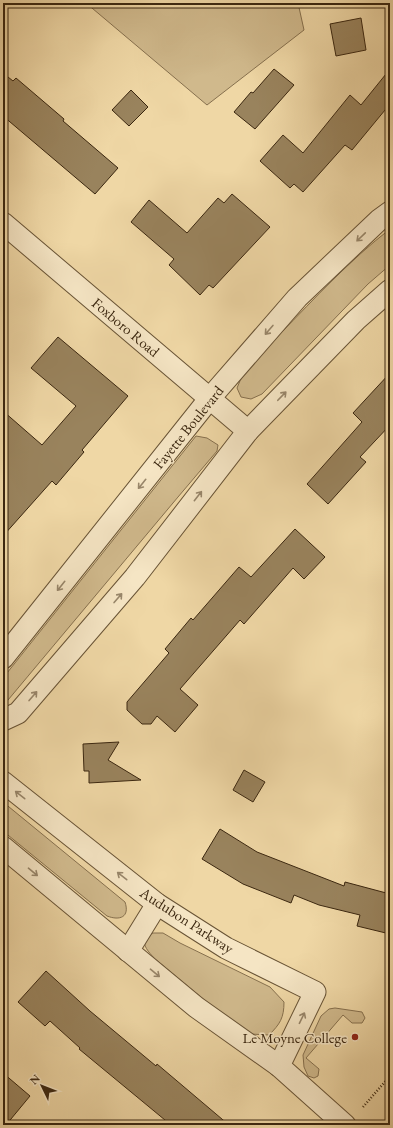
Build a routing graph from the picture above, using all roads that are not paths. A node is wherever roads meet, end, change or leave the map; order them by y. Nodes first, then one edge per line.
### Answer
1 (390, 212) edge
2 (3, 223) edge
3 (390, 290) edge
4 (210, 398) junction
5 (248, 431) junction
6 (3, 658) edge
7 (3, 720) edge
8 (3, 782) edge
9 (3, 847) edge
10 (157, 904) junction
11 (128, 950) junction
12 (279, 1066) junction
13 (345, 1125) edge

1 -> 4 street, Fayette Boulevard
2 - 4 street, Foxboro Road
5 -> 3 street
4 - 5 street, Foxboro Road
4 -> 6 street, Fayette Boulevard
7 -> 5 street
10 -> 8 street, Audubon Parkway
9 -> 11 street
10 - 11 street
12 -> 10 street, Audubon Parkway
11 -> 12 street
12 - 13 street

